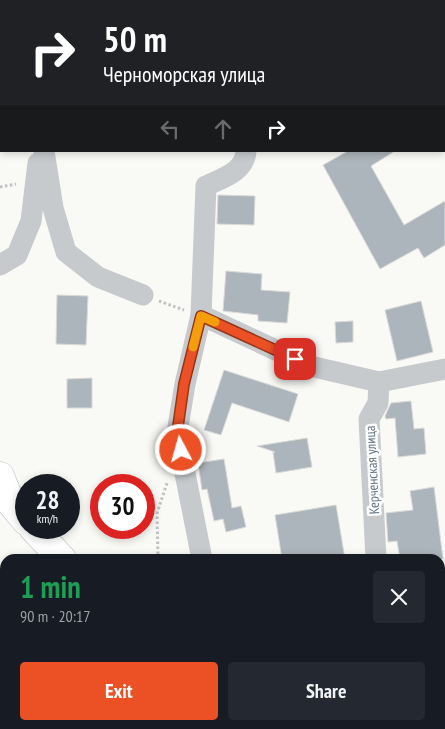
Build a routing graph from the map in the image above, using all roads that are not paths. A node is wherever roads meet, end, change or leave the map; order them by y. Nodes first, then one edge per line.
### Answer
1 (42, 152) edge
2 (42, 152) edge
3 (246, 152) edge
4 (0, 265) edge
5 (143, 294) road end
6 (201, 316) junction
7 (445, 369) edge
8 (379, 382) junction
9 (0, 476) edge
10 (15, 508) edge
11 (43, 539) edge
12 (57, 554) edge
13 (201, 554) edge
14 (376, 554) edge

1 - 4 street
2 - 5 street
3 - 6 street
6 - 8 street
6 - 13 street
7 - 8 street
8 - 14 street, Керченская улица
9 - 10 main road
11 - 12 main road

